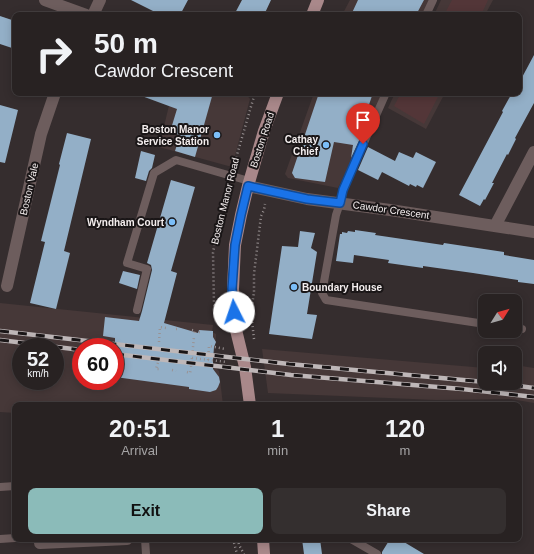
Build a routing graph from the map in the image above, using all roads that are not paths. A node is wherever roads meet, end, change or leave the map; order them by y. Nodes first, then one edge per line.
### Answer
1 (45, 0) edge
2 (100, 0) edge
3 (318, 0) edge
4 (433, 0) edge
5 (78, 12) edge
6 (89, 12) edge
7 (313, 12) edge
8 (427, 12) edge
9 (54, 96) edge
10 (277, 96) edge
11 (385, 96) edge
12 (534, 152) edge
13 (248, 184) junction
14 (340, 203) junction
15 (495, 226) junction
16 (534, 232) edge
17 (7, 286) dead end
18 (137, 310) dead end
19 (478, 323) edge
20 (250, 402) edge
21 (12, 486) edge
22 (0, 487) edge
23 (12, 538) edge
24 (0, 539) edge
25 (84, 542) edge
26 (145, 542) edge
27 (262, 542) edge
28 (356, 542) edge
29 (41, 545) edge
30 (146, 554) edge
31 (264, 554) edge
32 (377, 554) edge

1 - 5 street
2 - 6 street
3 - 7 main road
4 - 8 lane
9 - 17 street, Boston Vale
10 - 13 main road, Boston Road
11 - 14 lane
12 - 15 street
13 - 14 street, Cawdor Crescent
13 - 18 lane
13 - 20 main road, Boston Manor Road
14 - 15 street, Cawdor Crescent
14 - 19 lane
15 - 16 street, Cawdor Crescent
21 - 22 lane
23 - 24 lane
25 - 29 street
26 - 30 lane
27 - 31 main road
28 - 32 lane

